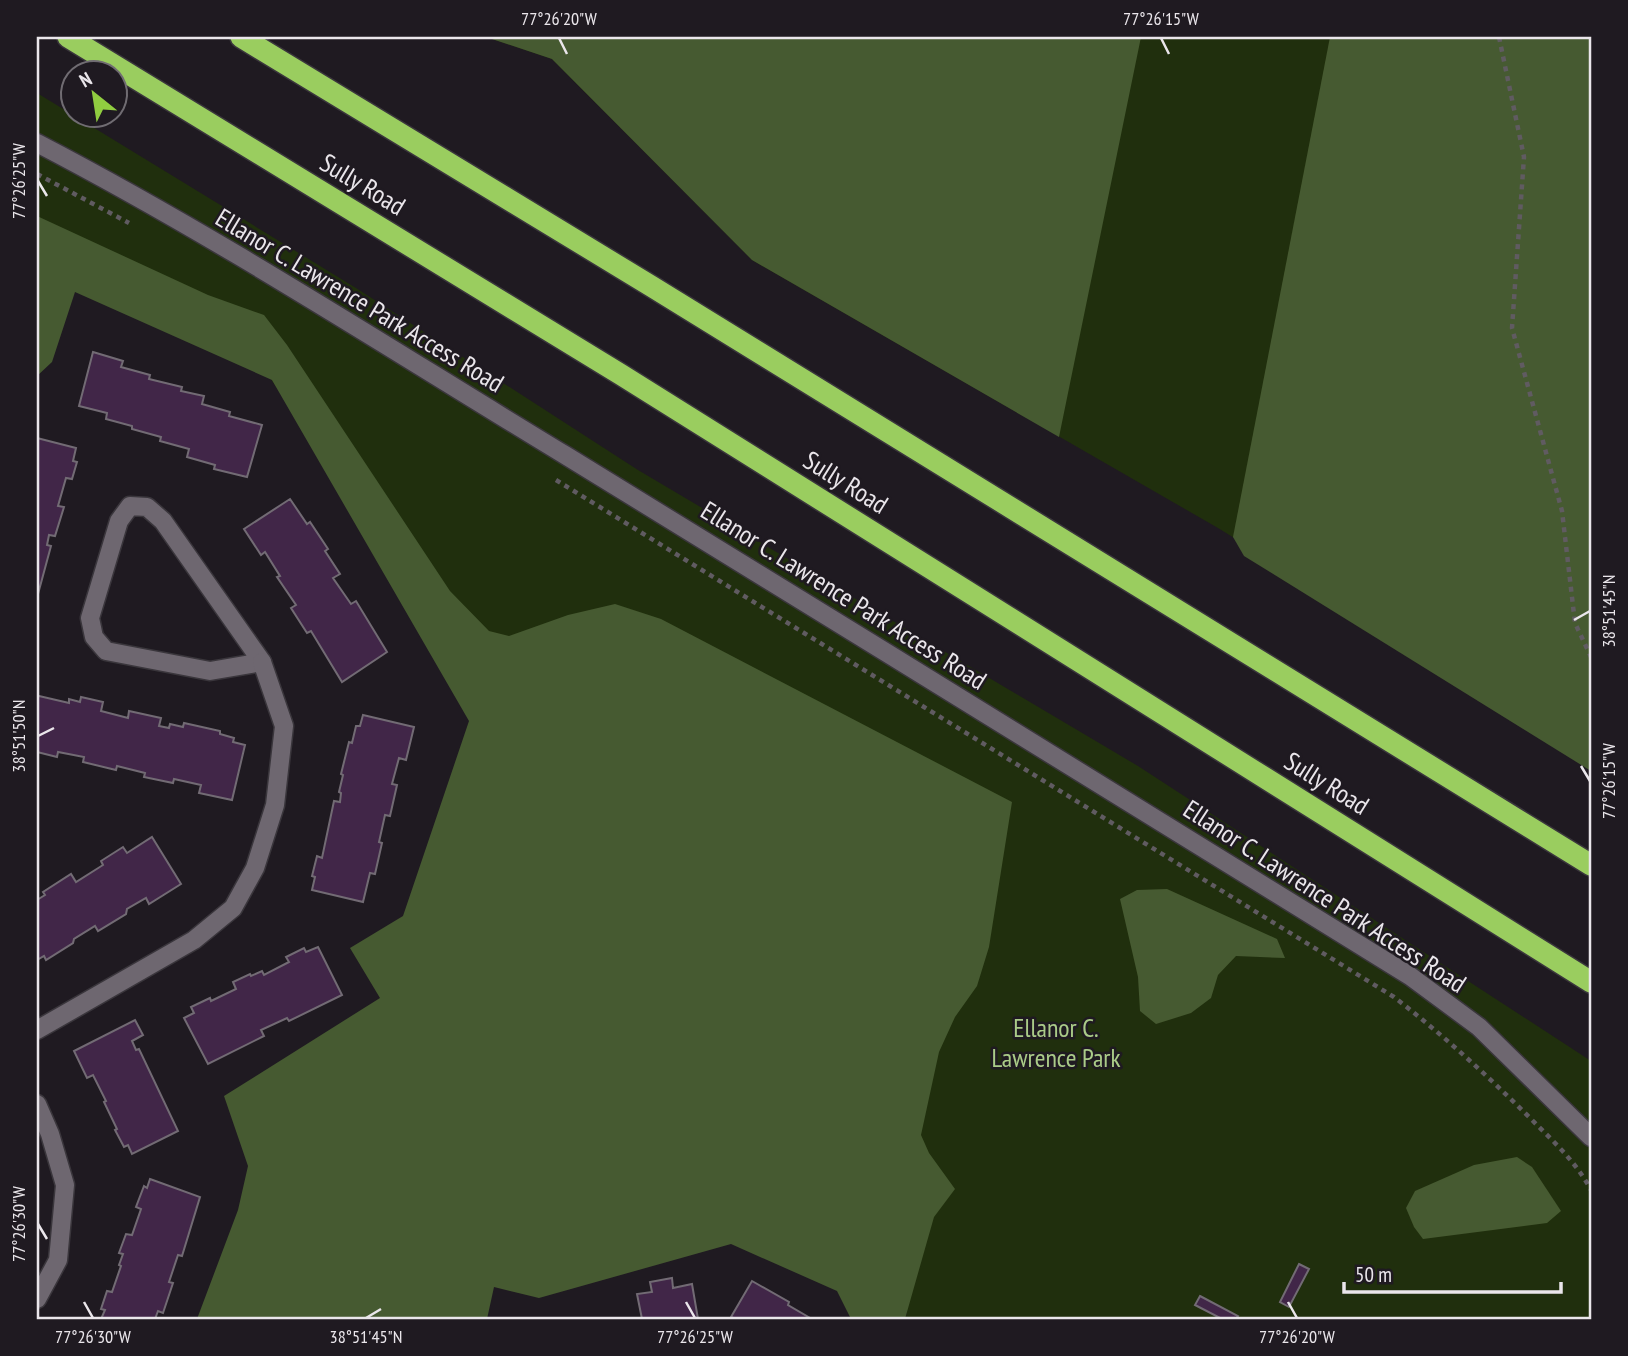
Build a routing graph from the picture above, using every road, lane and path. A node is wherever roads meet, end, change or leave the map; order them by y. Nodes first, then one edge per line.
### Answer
1 (68, 37) edge
2 (241, 37) edge
3 (1499, 37) edge
4 (37, 143) edge
5 (37, 174) edge
6 (134, 225) dead end
7 (548, 475) dead end
8 (1591, 657) edge
9 (262, 662) junction
10 (1591, 865) edge
11 (1591, 982) edge
12 (37, 1030) edge
13 (37, 1104) edge
14 (1591, 1137) edge
15 (1591, 1190) edge
16 (37, 1299) edge

1 - 11 highway, Sully Road
2 - 10 highway
3 - 8 path
4 - 14 street, Ellanor C. Lawrence Park Access Road
5 - 6 path
7 - 15 path
9 - 9 street
9 - 12 street
13 - 16 street

